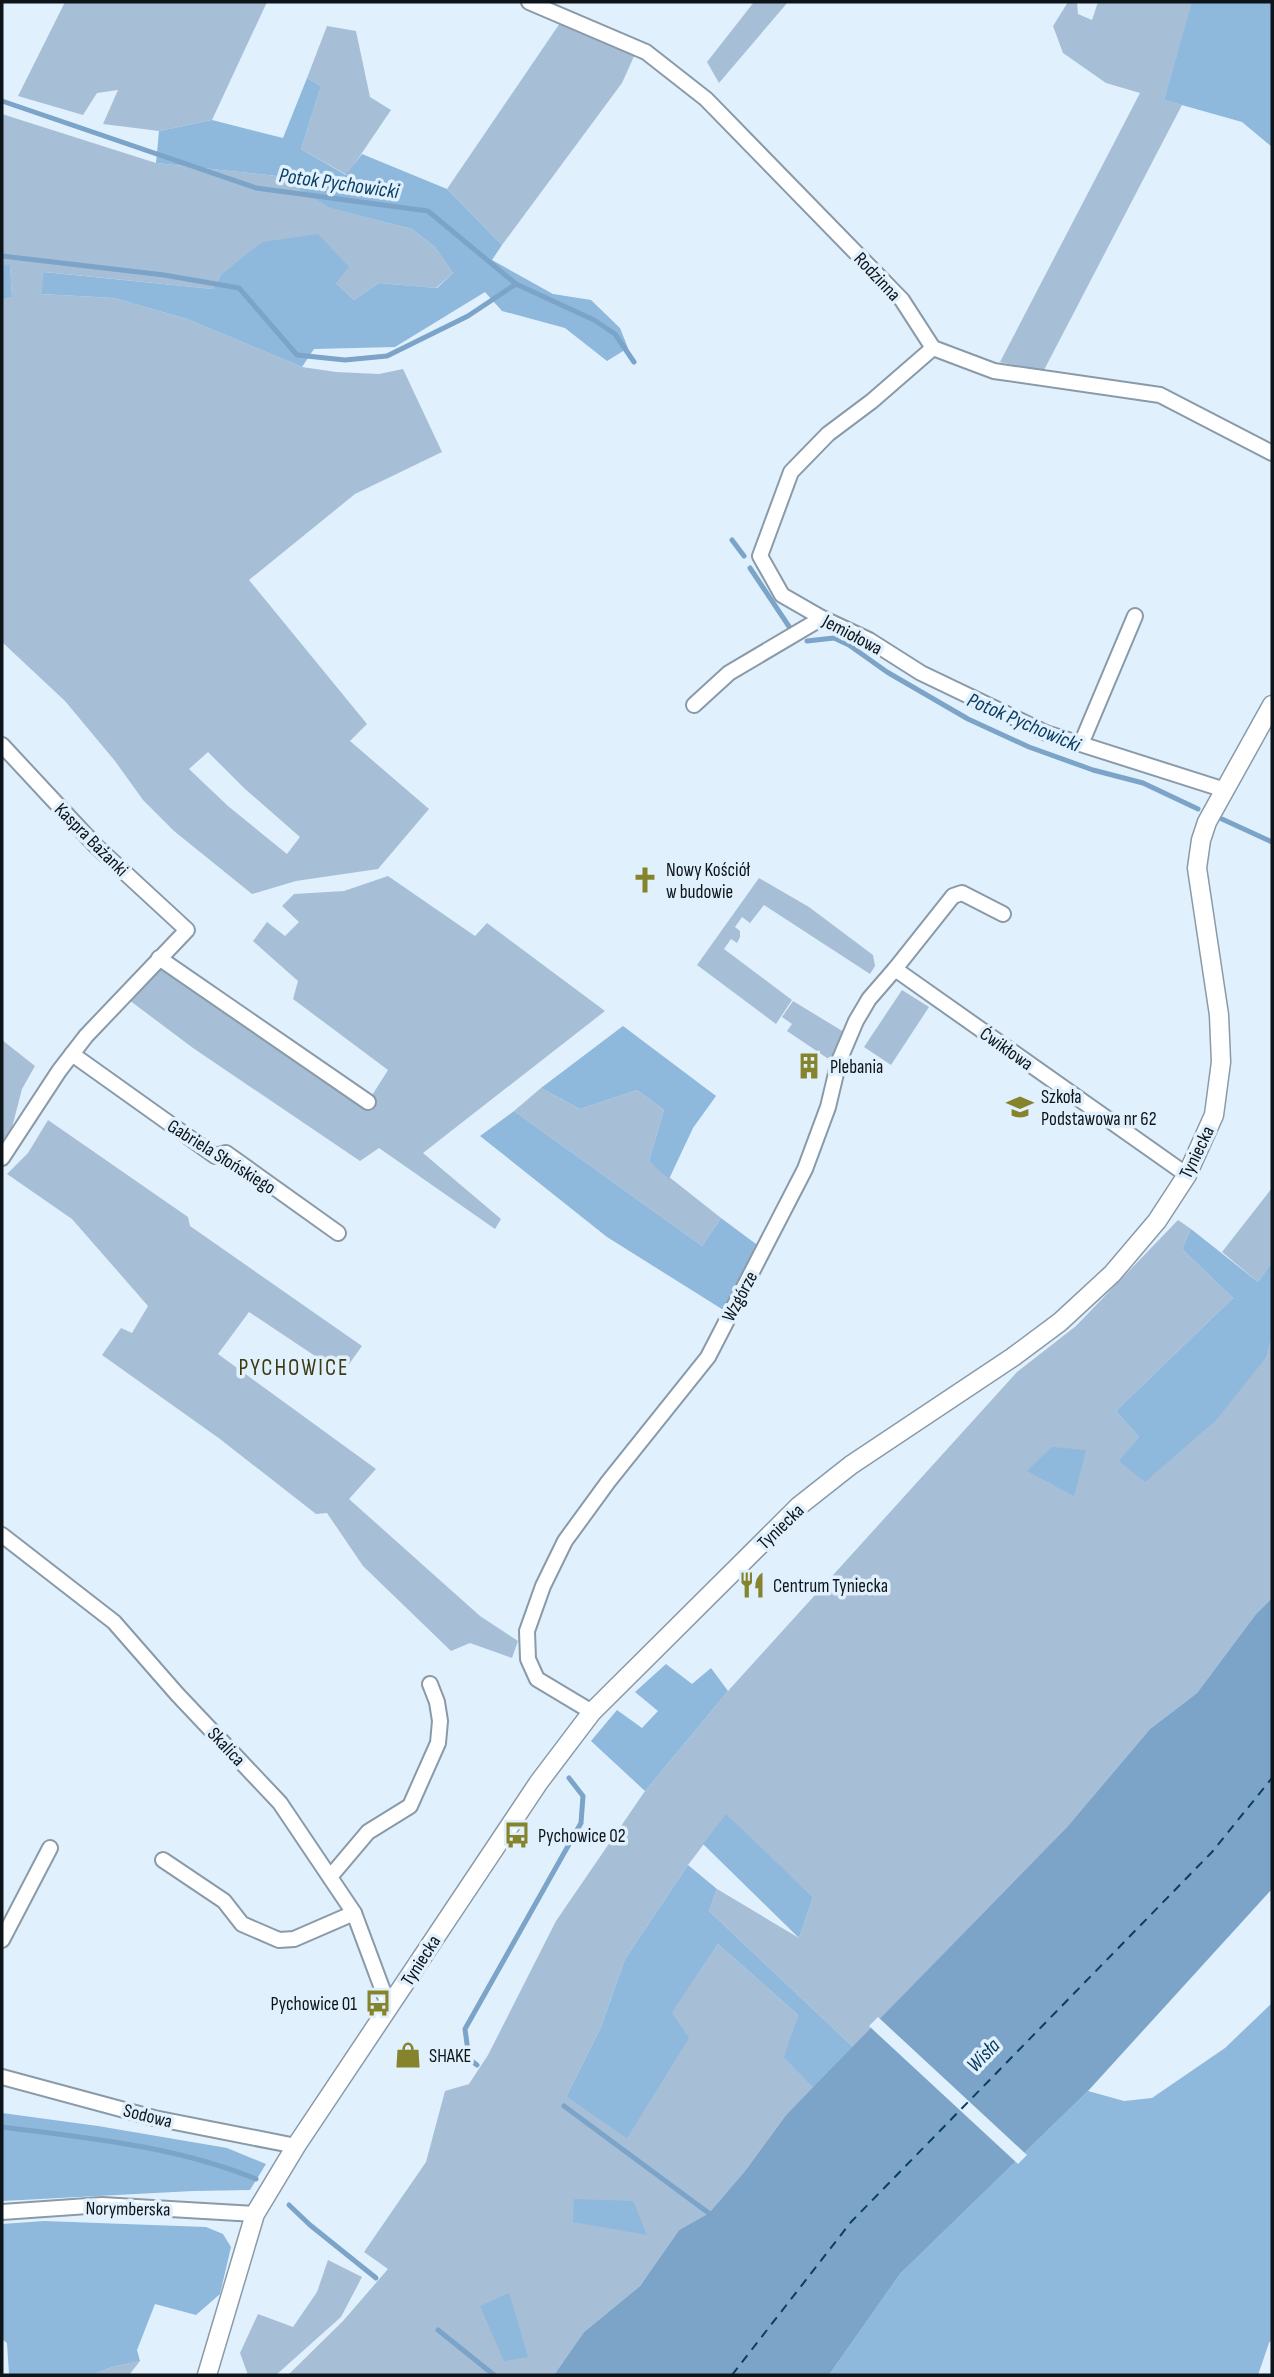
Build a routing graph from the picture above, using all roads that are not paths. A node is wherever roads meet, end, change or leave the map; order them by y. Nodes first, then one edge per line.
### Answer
1 (528, 2) edge
2 (933, 348) junction
3 (1272, 453) edge
4 (1135, 616) dead end
5 (822, 618) junction
6 (694, 705) dead end
7 (1272, 708) edge
8 (1081, 744) junction
9 (2, 745) edge
10 (1225, 790) junction
11 (1003, 914) dead end
12 (159, 958) junction
13 (895, 969) junction
14 (72, 1054) junction
15 (368, 1102) dead end
16 (2, 1158) edge
17 (1187, 1175) junction
18 (338, 1233) dead end
19 (2, 1535) edge
20 (430, 1684) dead end
21 (592, 1712) junction
22 (50, 1848) dead end
23 (163, 1860) dead end
24 (330, 1877) junction
25 (354, 1913) junction
26 (2, 1940) edge
27 (389, 2007) junction
28 (2, 2077) edge
29 (296, 2146) junction
30 (2, 2212) edge
31 (255, 2214) junction
32 (207, 2375) edge

1 - 2 street, Rodzinna
2 - 3 street
2 - 5 street, Jemiołowa
4 - 8 street
5 - 6 street
5 - 8 street, Jemiołowa
7 - 10 street, Tyniecka
8 - 10 street, Jemiołowa
9 - 12 street, Kaspra Bażanki
10 - 17 street, Tyniecka
11 - 13 street, Wzgórze
12 - 14 street
12 - 15 street
13 - 17 street, Ćwikłowa
13 - 21 street, Wzgórze
14 - 16 street
14 - 18 street, Gabriela Słońskiego
17 - 21 street, Tyniecka
19 - 24 street, Skalica
20 - 24 street
21 - 27 street, Tyniecka
22 - 26 street
23 - 25 street
24 - 25 street, Skalica
25 - 27 street, Skalica
27 - 29 street, Tyniecka
28 - 29 street, Sodowa
29 - 31 street, Tyniecka
30 - 31 street, Norymberska
31 - 32 street, Tyniecka

